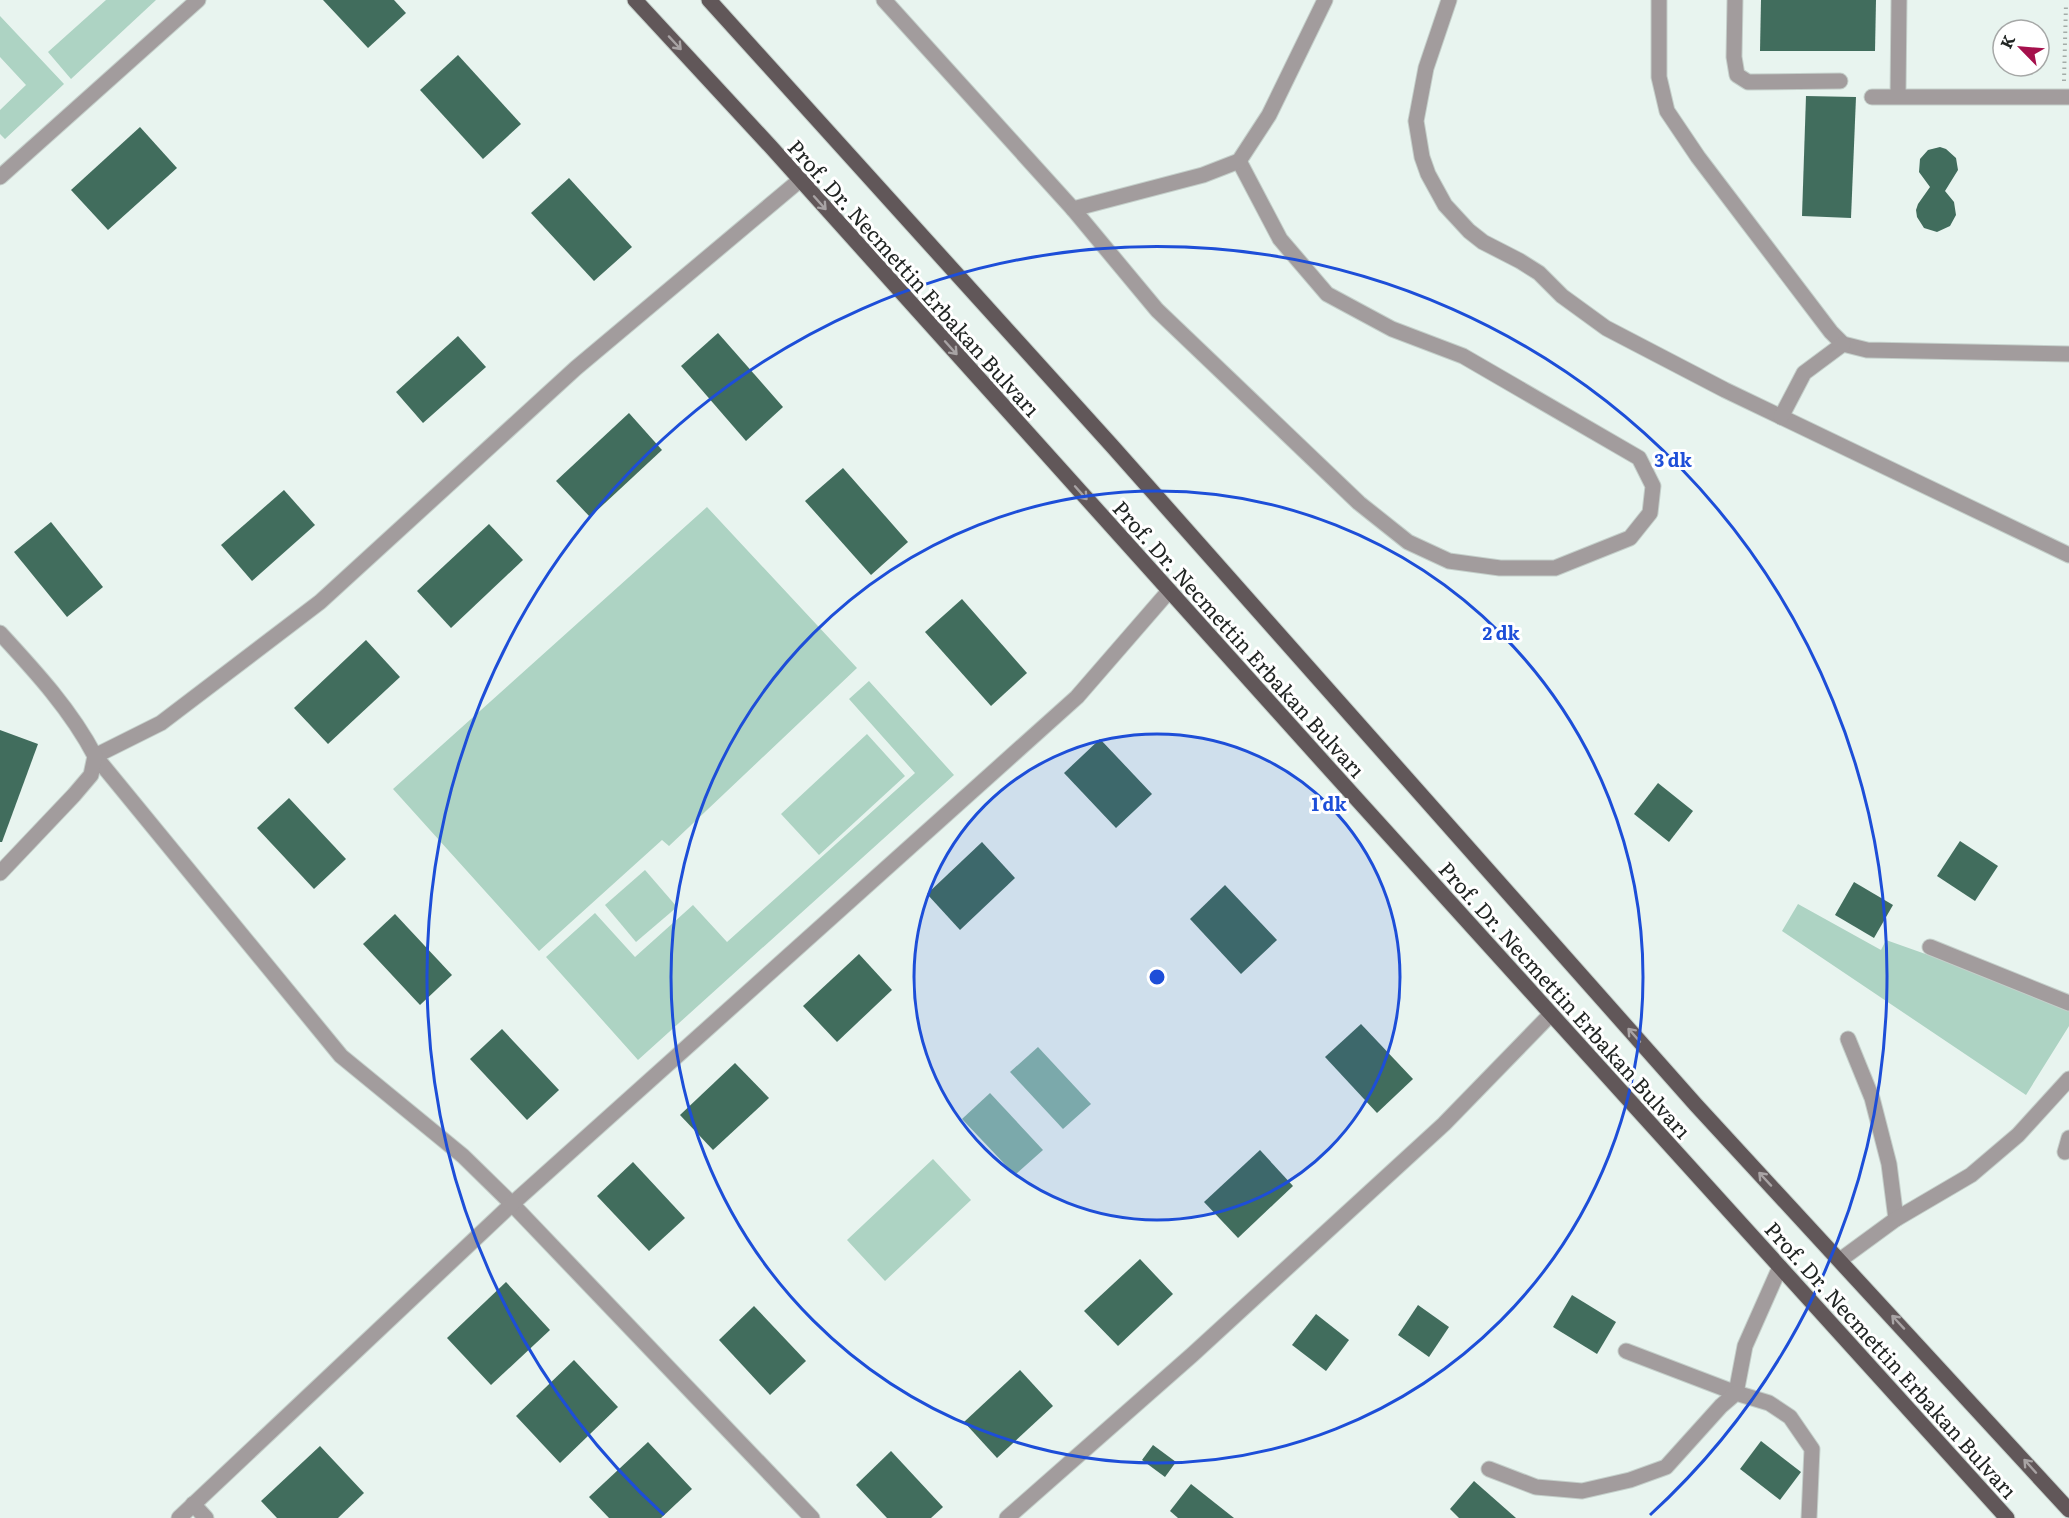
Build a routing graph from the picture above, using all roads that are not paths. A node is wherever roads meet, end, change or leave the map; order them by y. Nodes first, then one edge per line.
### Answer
1 (198, 0) edge
2 (635, 0) edge
3 (709, 0) edge
4 (884, 0) edge
5 (1325, 0) edge
6 (1449, 0) edge
7 (1659, 0) edge
8 (1735, 0) edge
9 (1899, 0) edge
10 (1840, 81) dead end
11 (1898, 95) junction
12 (1872, 97) dead end
13 (2066, 97) edge
14 (1239, 161) junction
15 (0, 177) edge
16 (800, 180) junction
17 (1074, 209) junction
18 (1843, 344) junction
19 (2069, 354) edge
20 (1781, 417) junction
21 (2069, 555) edge
22 (1169, 591) junction
23 (0, 633) edge
24 (95, 756) junction
25 (0, 873) edge
26 (1930, 947) dead end
27 (2069, 1003) edge
28 (1551, 1014) junction
29 (1848, 1040) dead end
30 (2069, 1079) edge
31 (512, 1204) junction
32 (1896, 1219) junction
33 (1840, 1260) junction
34 (1780, 1267) junction
35 (1626, 1351) dead end
36 (1737, 1394) junction
37 (1489, 1469) dead end
38 (193, 1504) junction
39 (2069, 1510) edge
40 (179, 1518) edge
41 (206, 1518) edge
42 (812, 1518) edge
43 (1007, 1518) edge
44 (1809, 1518) edge
45 (2007, 1518) edge

1 - 15 street
2 -> 16 main road, Prof. Dr. Necmettin Erbakan Bulvarı
33 -> 3 main road, Prof. Dr. Necmettin Erbakan Bulvarı
4 - 17 street
5 - 14 street
6 - 20 street
7 - 18 street
8 - 10 street
9 - 11 street
11 - 12 street
11 - 13 street
14 - 17 street
14 - 17 street
16 -> 22 main road, Prof. Dr. Necmettin Erbakan Bulvarı
16 - 24 street
18 - 19 street
18 - 20 street
20 - 21 street
22 - 28 main road, Prof. Dr. Necmettin Erbakan Bulvarı
22 - 31 street
23 - 24 street
24 - 25 street
24 - 31 street
26 - 27 street
28 - 34 main road, Prof. Dr. Necmettin Erbakan Bulvarı
28 - 43 street
29 - 32 street
30 - 32 street
31 - 38 street
31 - 42 street
32 - 33 street
39 -> 33 main road, Prof. Dr. Necmettin Erbakan Bulvarı
34 - 36 street
34 - 45 main road, Prof. Dr. Necmettin Erbakan Bulvarı
35 - 36 street
36 - 37 street
36 - 44 street
38 - 40 street
38 - 41 street

